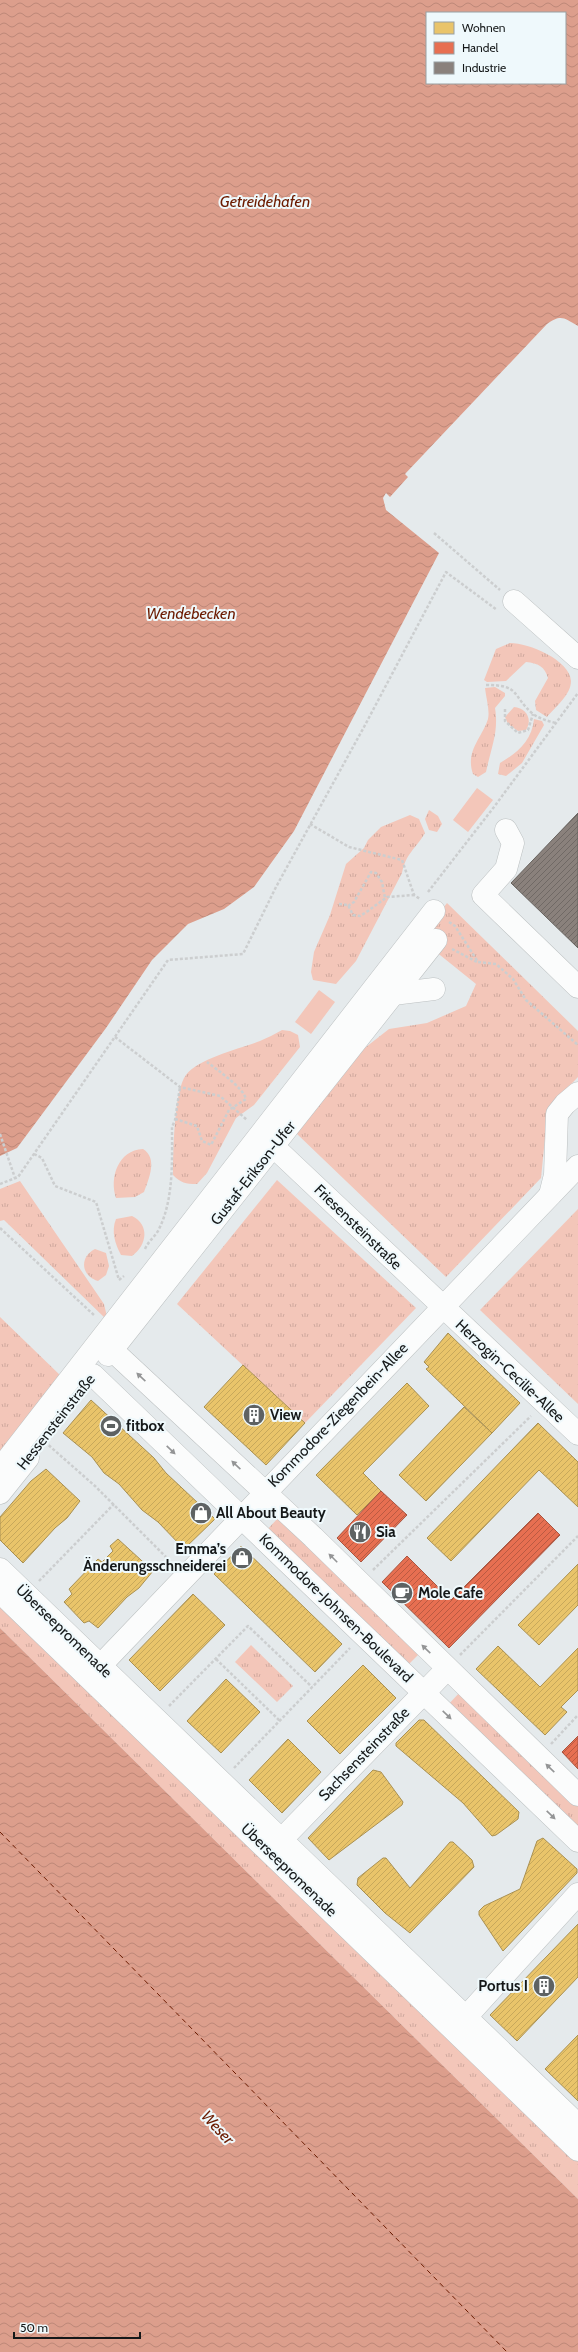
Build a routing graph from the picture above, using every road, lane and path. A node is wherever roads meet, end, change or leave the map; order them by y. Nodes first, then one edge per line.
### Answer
1 (434, 533) dead end
2 (446, 572) dead end
3 (514, 601) joint
4 (578, 658) edge
5 (486, 685) dead end
6 (578, 693) edge
7 (505, 709) dead end
8 (533, 713) junction
9 (556, 723) junction
10 (310, 824) junction
11 (506, 830) dead end
12 (414, 894) junction
13 (385, 898) junction
14 (339, 904) dead end
15 (426, 905) junction
16 (348, 906) junction
17 (436, 940) dead end
18 (578, 987) edge
19 (434, 989) dead end
20 (393, 994) junction
21 (115, 1037) junction
22 (578, 1044) edge
23 (207, 1062) dead end
24 (180, 1087) junction
25 (578, 1093) edge
26 (233, 1107) junction
27 (175, 1119) junction
28 (248, 1121) dead end
29 (0, 1134) edge
30 (274, 1147) junction
31 (34, 1154) junction
32 (578, 1166) edge
33 (15, 1178) junction
34 (0, 1184) edge
35 (550, 1195) junction
36 (0, 1228) edge
37 (144, 1251) dead end
38 (129, 1271) dead end
39 (119, 1280) junction
40 (134, 1296) junction
41 (442, 1308) junction
42 (110, 1329) junction
43 (112, 1350) junction
44 (93, 1375) junction
45 (545, 1403) junction
46 (578, 1434) edge
47 (49, 1446) dead end
48 (0, 1469) edge
49 (264, 1492) junction
50 (0, 1493) edge
51 (114, 1504) junction
52 (241, 1517) junction
53 (578, 1536) edge
54 (166, 1557) dead end
55 (0, 1569) edge
56 (359, 1583) junction
57 (0, 1592) edge
58 (25, 1595) junction
59 (363, 1634) junction
60 (216, 1659) junction
61 (100, 1666) junction
62 (447, 1669) junction
63 (312, 1687) junction
64 (424, 1692) junction
65 (578, 1715) edge
66 (155, 1719) junction
67 (280, 1721) junction
68 (538, 1757) junction
69 (221, 1781) junction
70 (578, 1795) edge
71 (282, 1839) junction
72 (578, 1841) edge
73 (578, 1894) edge
74 (466, 2017) junction
75 (578, 2125) edge
76 (578, 2150) edge

1 - 3 path
2 - 10 path
3 - 4 street
5 - 8 path
6 - 9 path
7 - 8 path
8 - 9 path
9 - 15 path
10 - 12 path
10 - 21 path
11 - 18 street
12 - 13 path
12 - 15 path
13 - 16 path
13 - 16 path
14 - 16 path
15 - 22 path
15 - 40 street
17 - 20 street, Gustaf-Erikson-Ufer
19 - 20 street
20 - 30 street, Gustaf-Erikson-Ufer
21 - 24 path
21 - 31 path
23 - 26 path
24 - 26 path
24 - 27 path
25 - 35 street
26 - 27 path
26 - 28 path
27 - 37 path
29 - 33 path
30 - 41 street, Friesensteinstraße
30 - 43 street, Gustaf-Erikson-Ufer
31 - 33 path
31 - 39 path
32 - 35 street, Kommodore-Ziegenbein-Allee
33 - 34 path
35 - 41 street, Kommodore-Ziegenbein-Allee
36 - 42 path
38 - 39 path
39 - 40 path
40 - 42 street
41 - 45 street, Herzogin-Cecilie-Allee
41 - 49 street, Kommodore-Ziegenbein-Allee
42 - 48 street
43 - 44 street, Hessensteinstraße
49 -> 43 street
44 - 50 street, Hessensteinstraße
44 -> 52 street, Kommodore-Johnsen-Boulevard
45 - 46 street, Herzogin-Cecilie-Allee
45 - 56 path
47 - 51 path
49 - 52 street, Kommodore-Ziegenbein-Allee
56 -> 49 street
51 - 54 path
51 - 58 path
52 - 59 street, Kommodore-Johnsen-Boulevard
52 - 61 street, Kommodore-Ziegenbein-Allee
53 - 62 path
55 - 58 street, Überseepromenade
62 -> 56 street
57 - 76 street, Überseepromenade
58 - 61 street, Überseepromenade
59 - 63 path
59 - 64 street, Kommodore-Johnsen-Boulevard
60 - 63 path
60 - 66 path
60 - 67 path
61 - 66 street, Überseepromenade
62 - 64 street, Sachsensteinstraße
62 - 68 street
63 - 67 path
64 - 71 street, Sachsensteinstraße
64 -> 72 street, Kommodore-Johnsen-Boulevard
65 - 68 path
66 - 69 street, Überseepromenade
67 - 69 path
70 -> 68 street
69 - 71 street, Überseepromenade
71 - 74 street, Überseepromenade
73 - 74 street
74 - 75 street, Überseepromenade

